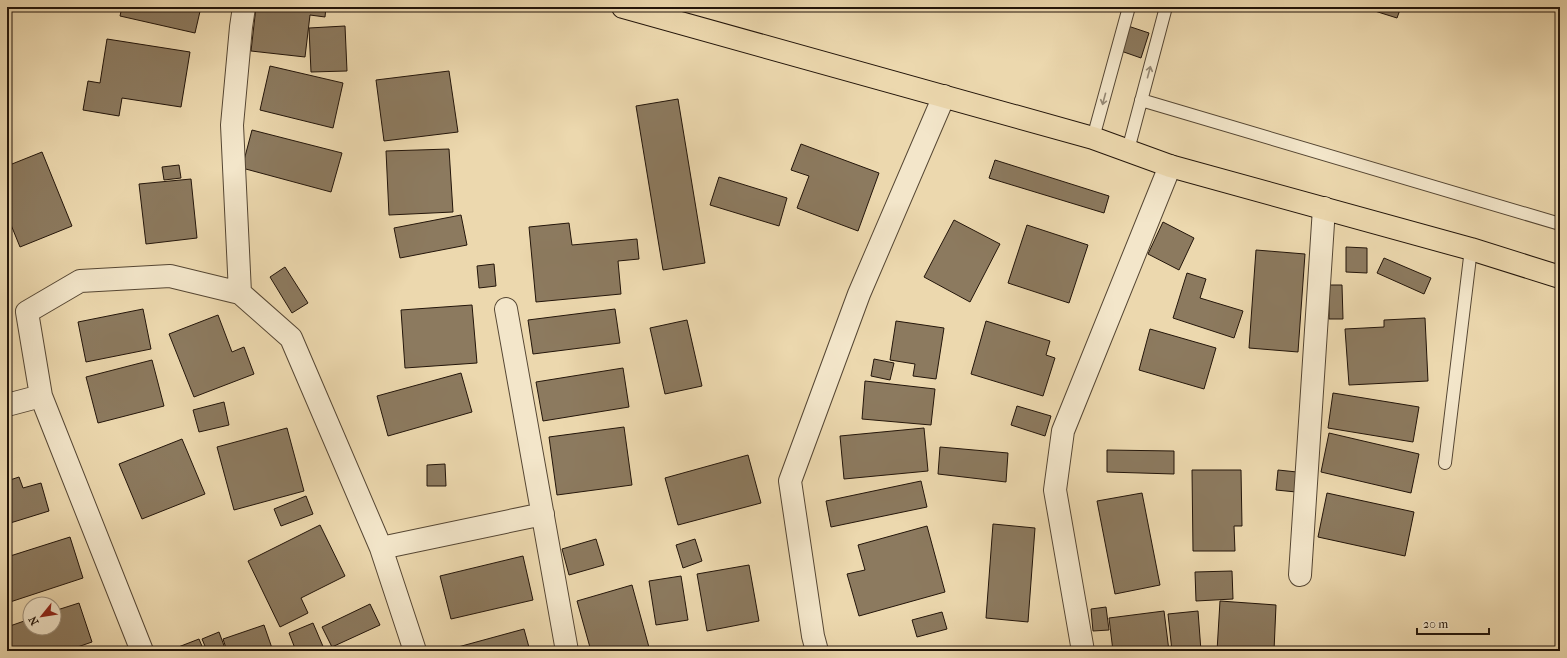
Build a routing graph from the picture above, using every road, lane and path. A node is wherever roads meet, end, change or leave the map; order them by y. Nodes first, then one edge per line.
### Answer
1 (244, 7) edge
2 (623, 7) edge
3 (1129, 7) edge
4 (1166, 7) edge
5 (944, 96) junction
6 (1141, 100) junction
7 (1093, 138) junction
8 (1128, 150) junction
9 (1170, 166) junction
10 (1324, 208) junction
11 (1560, 224) edge
12 (1470, 249) junction
13 (1560, 277) edge
14 (240, 293) junction
15 (506, 309) dead end
16 (41, 396) junction
17 (7, 405) edge
18 (1445, 463) dead end
19 (543, 514) junction
20 (381, 548) junction
21 (1300, 575) dead end
22 (142, 651) edge
23 (415, 651) edge
24 (567, 651) edge
25 (817, 651) edge
26 (1083, 651) edge

1 - 14 street
2 - 5 main road
3 -> 7 lane
6 -> 4 lane
5 - 7 main road
5 - 25 street
6 - 8 lane
6 - 11 lane
7 - 8 main road
8 - 9 main road
9 - 10 main road
9 - 26 street
10 - 12 main road
10 - 21 street
12 - 13 main road
12 - 18 lane
14 - 16 street
14 - 20 street
15 - 19 street
16 - 17 street
16 - 22 street
19 - 20 street
19 - 24 street
20 - 23 street

